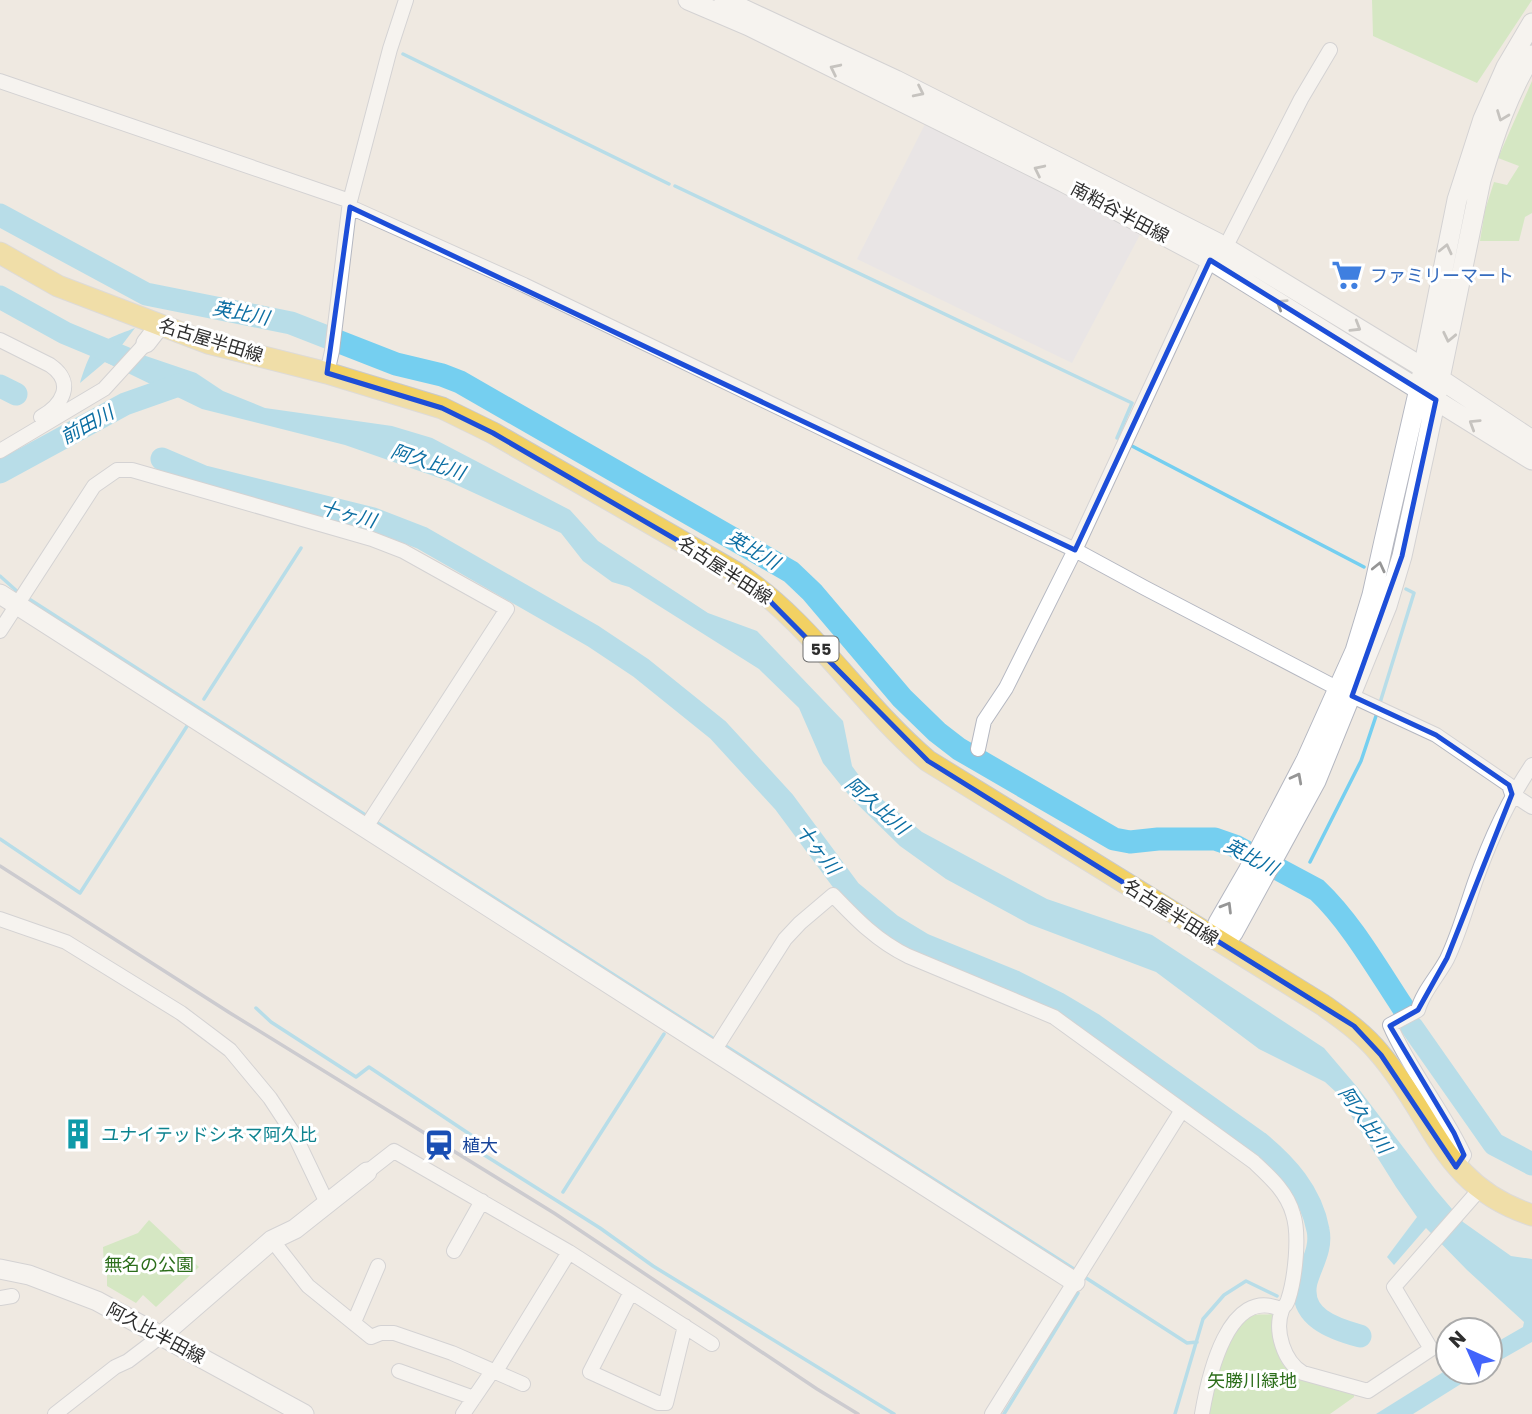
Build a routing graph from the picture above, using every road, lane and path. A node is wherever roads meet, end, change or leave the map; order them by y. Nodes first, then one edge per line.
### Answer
1 (405, 0) edge
2 (688, 0) edge
3 (724, 0) edge
4 (751, 13) edge
5 (1532, 23) edge
6 (1330, 50) dead end
7 (1532, 55) edge
8 (0, 81) edge
9 (350, 204) junction
10 (0, 253) edge
11 (1217, 254) junction
12 (160, 325) junction
13 (0, 340) edge
14 (146, 343) joint
15 (1422, 367) junction
16 (327, 373) junction
17 (1440, 379) junction
18 (1419, 389) junction
19 (1436, 400) junction
20 (25, 438) junction
21 (1532, 440) edge
22 (0, 451) edge
23 (1532, 460) edge
24 (1075, 550) junction
25 (8, 599) edge
26 (0, 631) edge
27 (1353, 696) junction
28 (978, 749) dead end
29 (1532, 765) edge
30 (1512, 794) junction
31 (1532, 807) edge
32 (366, 827) junction
33 (0, 919) edge
34 (1218, 941) junction
35 (714, 1051) junction
36 (1182, 1110) junction
37 (1456, 1167) junction
38 (367, 1171) joint
39 (1473, 1197) junction
40 (482, 1201) junction
41 (327, 1203) junction
42 (1532, 1215) edge
43 (272, 1240) junction
44 (454, 1251) dead end
45 (569, 1252) junction
46 (378, 1266) dead end
47 (0, 1269) edge
48 (1075, 1282) junction
49 (631, 1292) junction
50 (1282, 1310) junction
51 (354, 1321) junction
52 (685, 1326) junction
53 (161, 1336) junction
54 (712, 1343) dead end
55 (399, 1371) dead end
56 (494, 1371) junction
57 (523, 1384) dead end
58 (474, 1398) junction
59 (58, 1413) edge
60 (304, 1414) edge
61 (463, 1414) edge
62 (992, 1414) edge
63 (1202, 1414) edge

1 - 9 street
2 - 4 street, 南粕谷半田線
3 - 4 street, 南粕谷半田線
4 - 11 street, 南粕谷半田線
15 -> 5 street
6 - 11 street
7 -> 17 street
8 - 9 street
9 - 16 street
9 - 24 street
10 - 12 main road, 名古屋半田線 / 55
11 -> 15 street, 南粕谷半田線
18 -> 11 street, 南粕谷半田線
11 - 24 street
12 - 14 street
12 - 16 main road, 名古屋半田線 / 55
13 - 20 street
14 - 20 street
15 - 17 street, 南粕谷半田線
15 - 18 street
16 - 34 main road, 名古屋半田線 / 55
17 - 19 street
17 - 21 street, 南粕谷半田線
18 - 19 street, 南粕谷半田線
27 -> 18 street
23 -> 19 street, 南粕谷半田線
19 - 27 street
20 - 22 street
24 - 27 street
24 - 28 street
25 - 26 street
25 - 32 street
25 - 32 street
27 - 30 street
27 - 34 street
29 - 30 street
30 - 31 street
30 - 37 street
32 - 35 street
33 - 41 street
34 - 37 main road, 名古屋半田線 / 55
35 - 36 street
35 - 48 street
36 - 48 street
36 - 50 street
37 - 39 main road, 名古屋半田線 / 55
38 - 40 street
38 - 41 street
39 - 42 main road, 名古屋半田線 / 55
39 - 50 street
40 - 44 street
40 - 45 street
41 - 43 street
43 - 51 street
43 - 53 street
45 - 49 street
45 - 56 street
46 - 51 street
47 - 53 street, 阿久比半田線
48 - 62 street
49 - 52 street
49 - 52 street
50 - 63 street
51 - 56 street
52 - 54 street
53 - 59 street
53 - 60 street, 阿久比半田線
55 - 58 street
56 - 57 street
56 - 58 street
58 - 61 street

